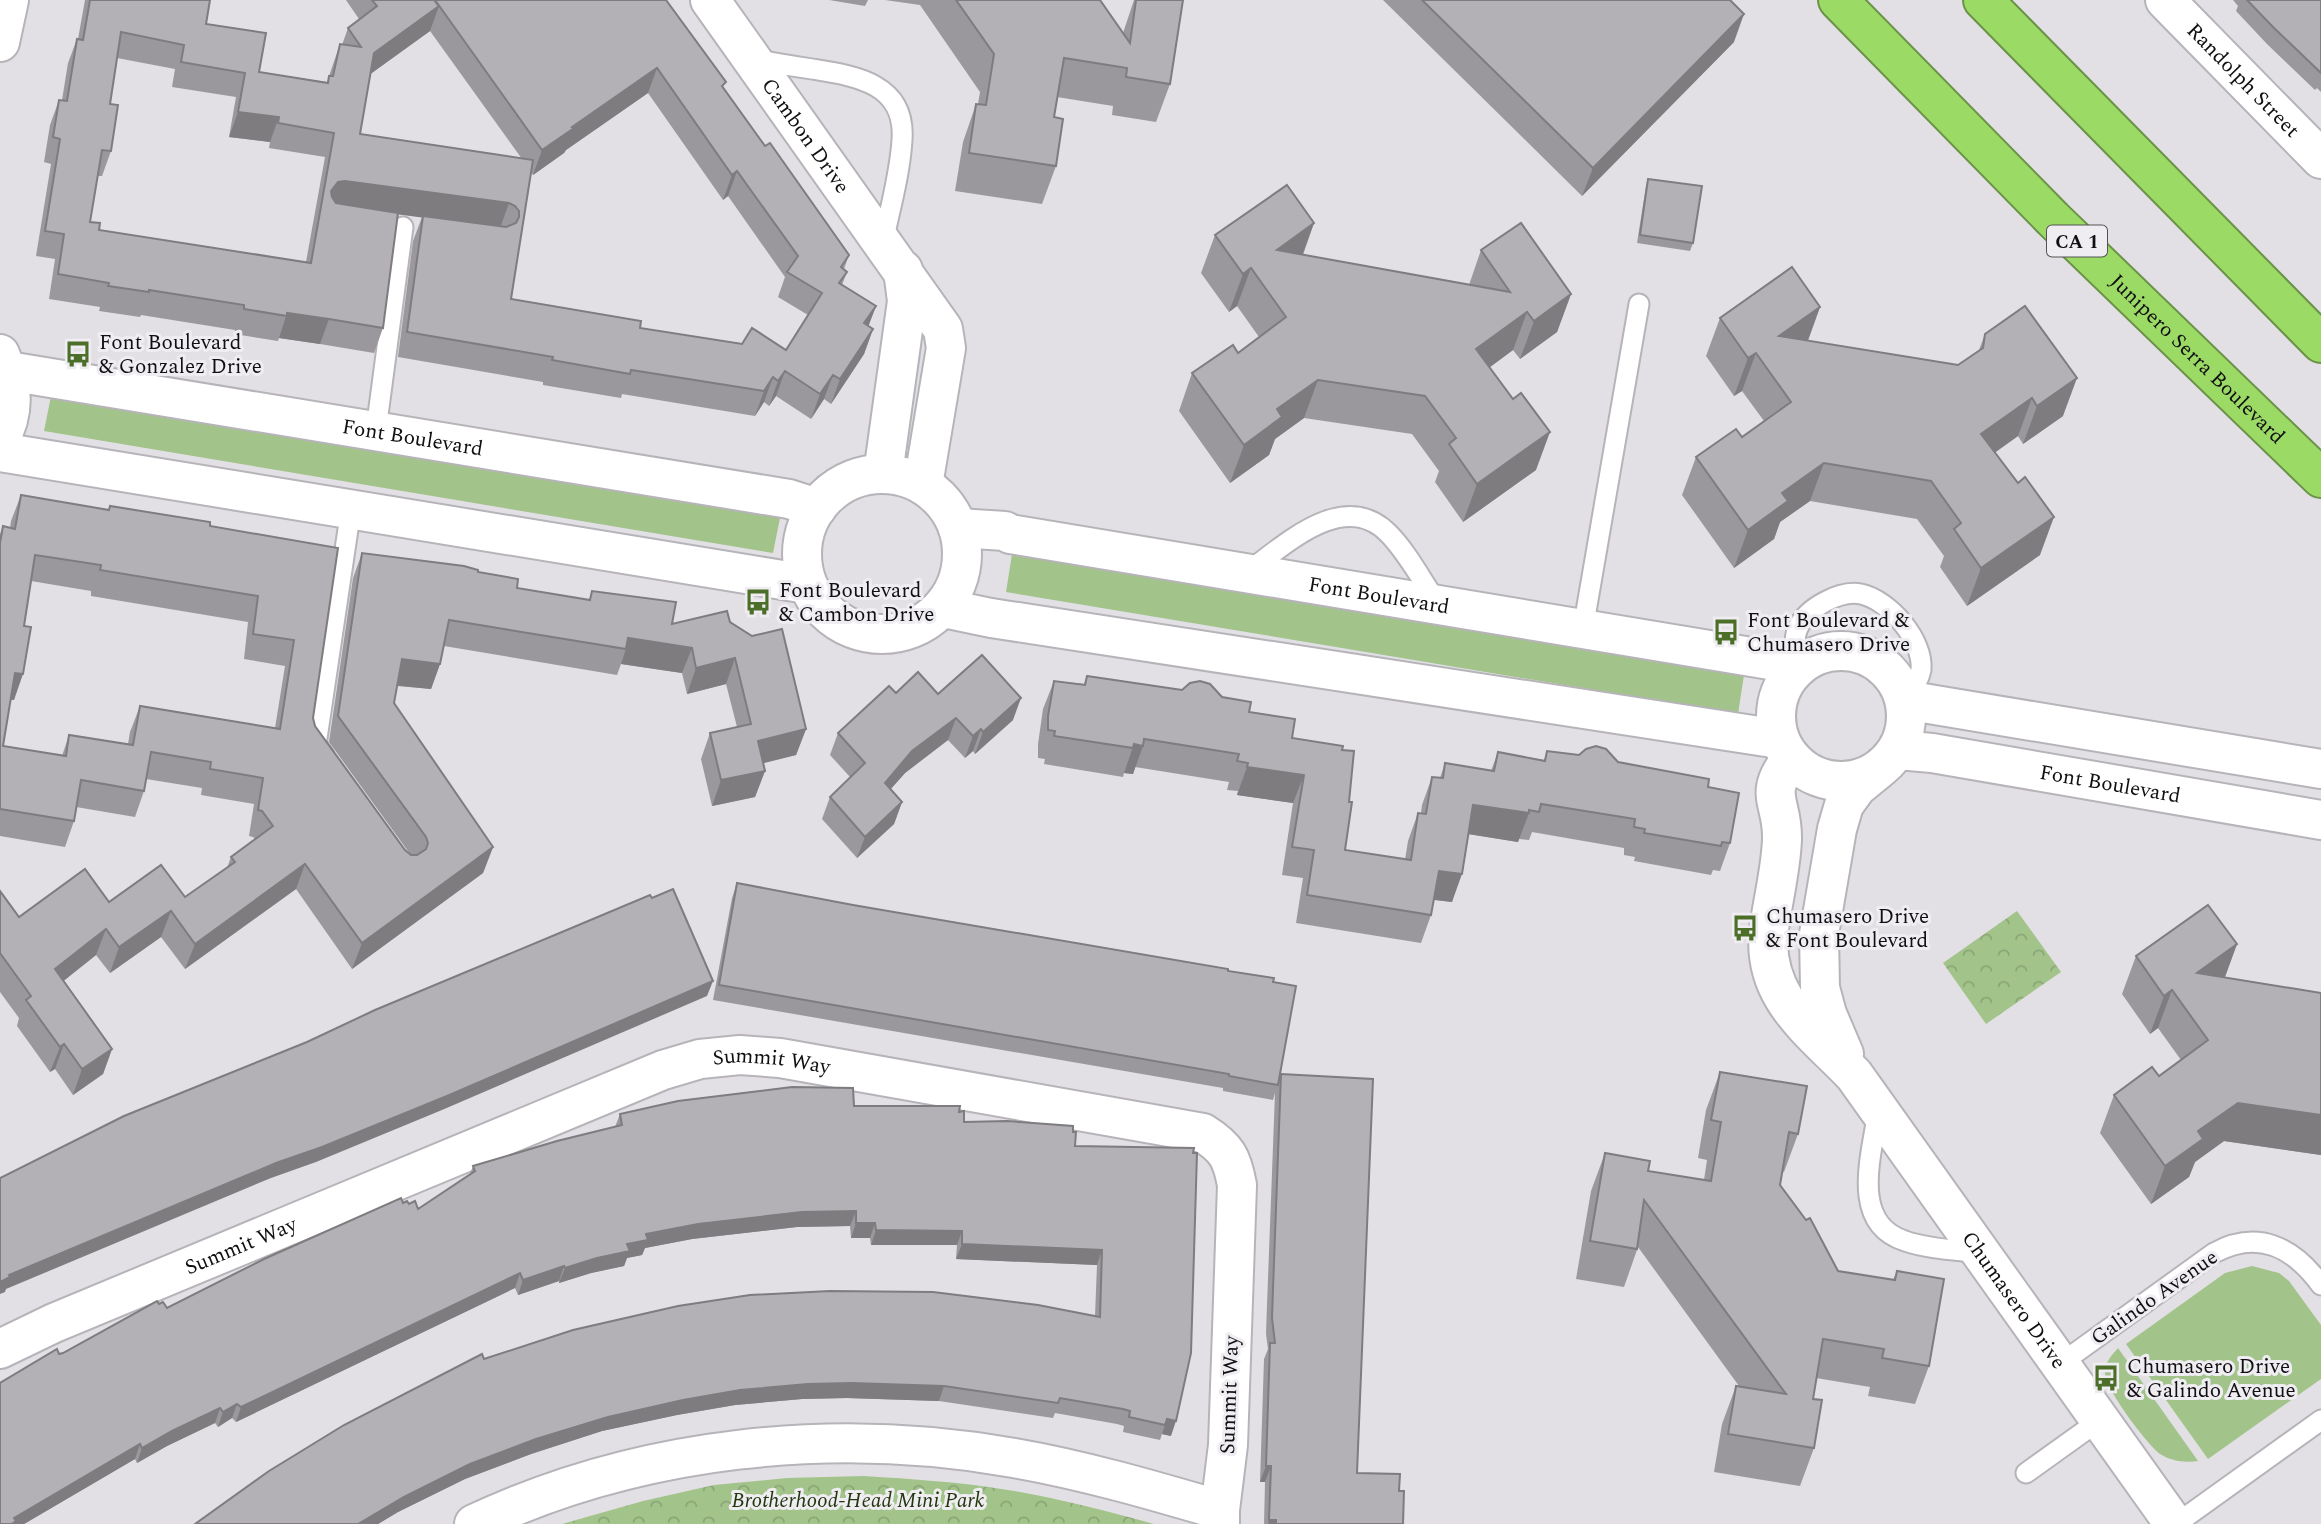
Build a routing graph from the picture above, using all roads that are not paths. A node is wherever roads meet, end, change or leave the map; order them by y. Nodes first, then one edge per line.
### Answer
1 (9, 0) edge
2 (710, 0) edge
3 (1838, 0) edge
4 (1983, 0) edge
5 (2165, 0) edge
6 (0, 42) edge
7 (753, 59) junction
8 (2321, 159) edge
9 (403, 227) dead end
10 (893, 256) junction
11 (1639, 304) dead end
12 (2321, 343) edge
13 (4, 363) edge
14 (376, 430) junction
15 (0, 439) edge
16 (0, 452) edge
17 (883, 474) junction
18 (2321, 478) edge
19 (923, 485) junction
20 (817, 508) junction
21 (351, 509) junction
22 (958, 528) junction
23 (1245, 573) junction
24 (807, 584) junction
25 (1439, 605) junction
26 (943, 608) junction
27 (1583, 629) junction
28 (1801, 664) junction
29 (1905, 699) junction
30 (1785, 749) junction
31 (1889, 760) junction
32 (333, 767) edge
33 (2321, 769) edge
34 (2321, 820) edge
35 (1854, 1074) junction
36 (1878, 1110) junction
37 (1981, 1253) junction
38 (2321, 1285) edge
39 (0, 1349) edge
40 (2060, 1364) junction
41 (2100, 1420) junction
42 (2321, 1420) edge
43 (2026, 1473) dead end
44 (1220, 1517) edge
45 (474, 1524) edge
46 (2175, 1524) edge

1 - 6 street
2 - 7 street, Cambon Drive
3 - 18 highway, Junipero Serra Boulevard / CA 1
4 - 12 highway
5 - 8 street, Randolph Street
7 - 10 street, Cambon Drive
7 - 10 lane
9 - 14 lane
10 - 17 street
10 - 19 street, Cambon Drive
11 - 27 lane
13 - 14 street, Font Boulevard
13 - 15 street
14 - 20 street, Font Boulevard
16 - 21 street
17 - 19 street
17 - 20 street
19 - 22 street
20 - 24 street
21 - 24 street
21 - 32 lane
22 - 23 street, Font Boulevard
22 - 26 street
23 - 25 street, Font Boulevard
23 - 25 lane
24 - 26 street
25 - 27 street, Font Boulevard
26 - 30 street
27 - 28 street, Font Boulevard
28 - 29 street
28 - 29 lane
28 - 30 street
29 - 31 street
29 - 33 street
30 - 31 street
30 - 35 street, Chumasero Drive
31 - 34 street, Font Boulevard
31 - 35 street, Chumasero Drive
35 - 36 street, Chumasero Drive
36 - 37 street, Chumasero Drive
36 - 37 lane
37 - 40 street, Chumasero Drive
38 - 40 lane, Galindo Avenue
39 - 44 street, Summit Way
40 - 41 street, Chumasero Drive
41 - 43 lane
41 - 46 street, Chumasero Drive
42 - 46 lane
44 - 45 street, Summit Way

